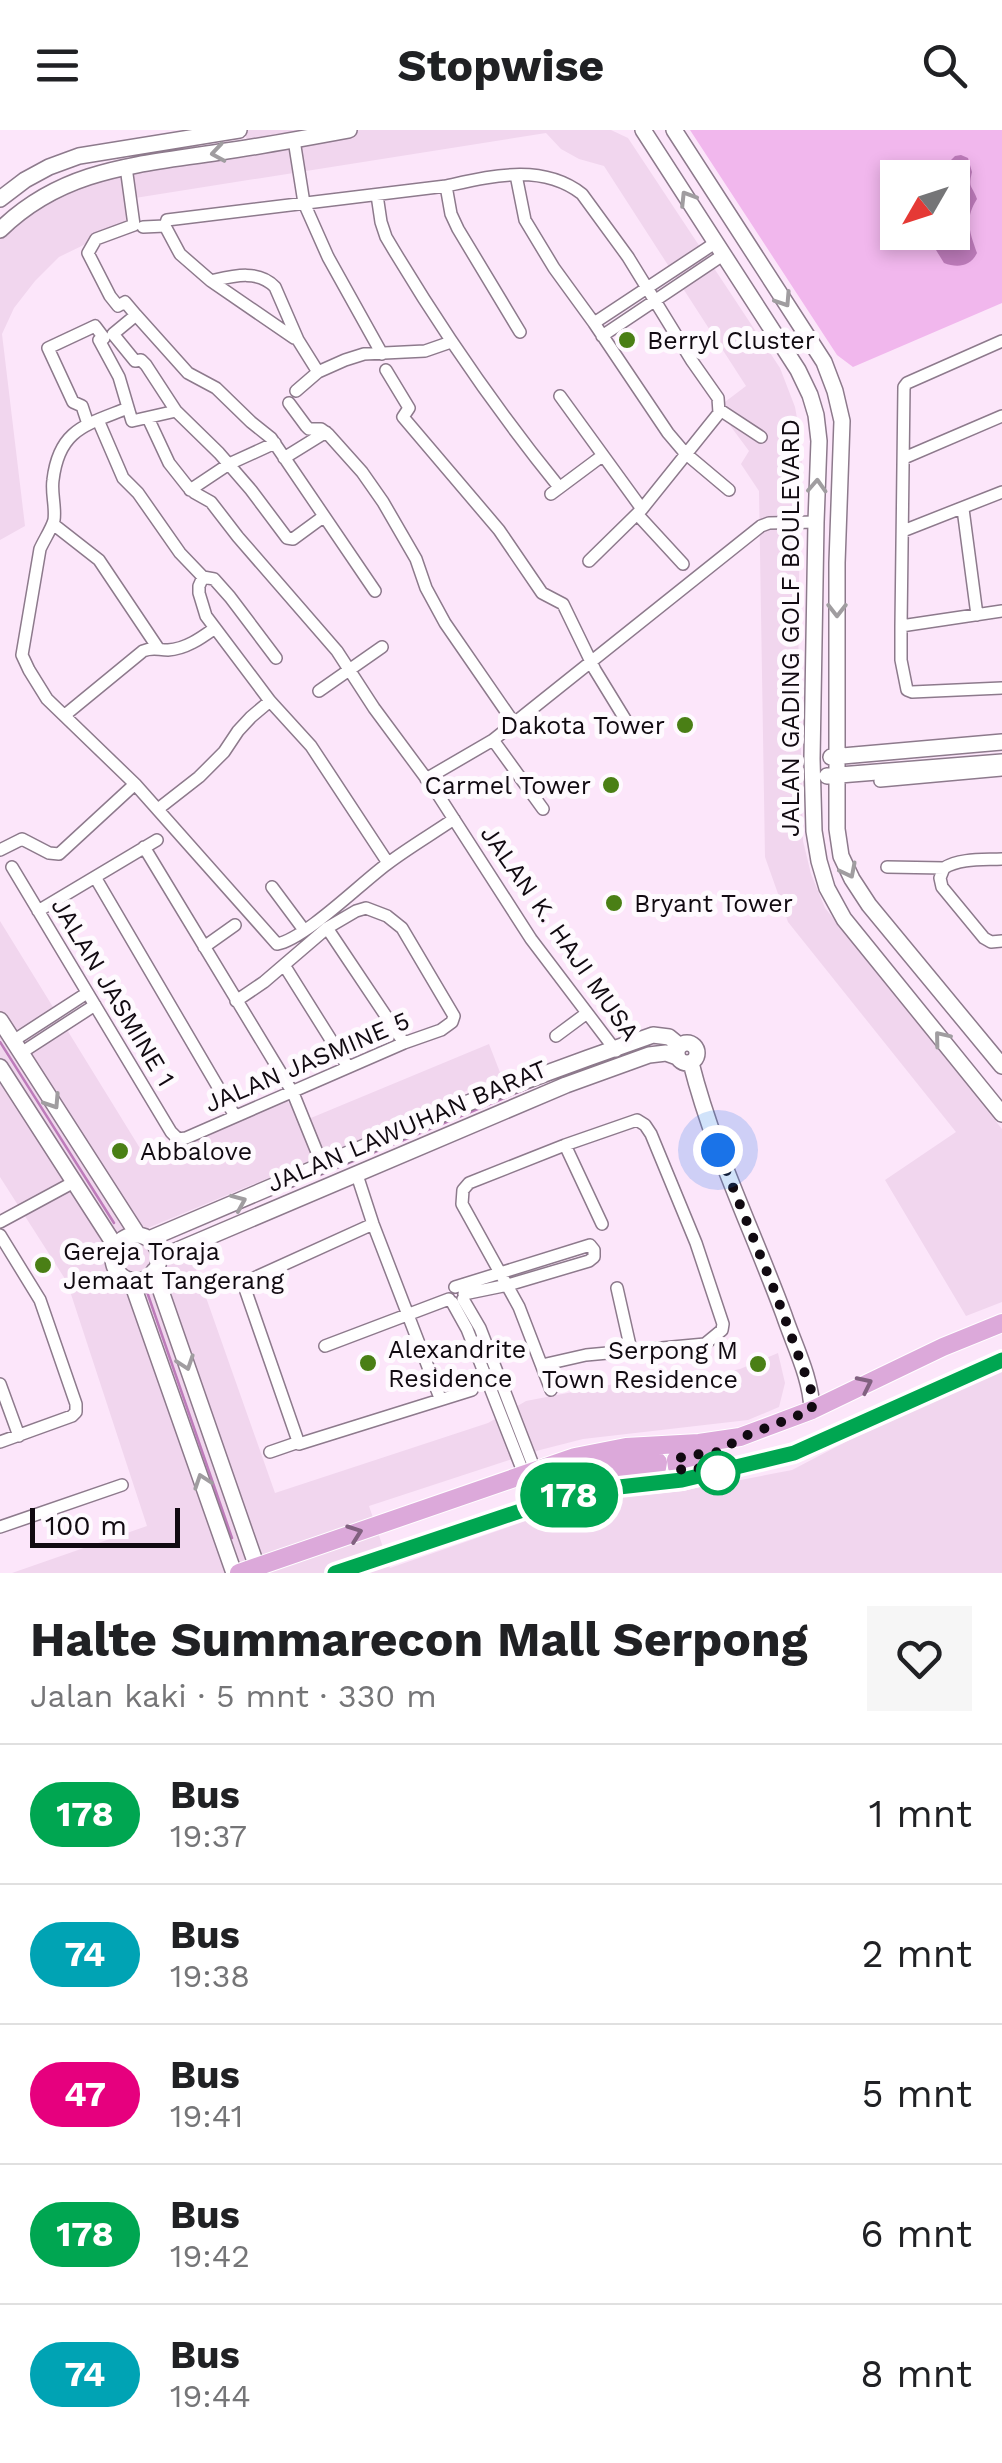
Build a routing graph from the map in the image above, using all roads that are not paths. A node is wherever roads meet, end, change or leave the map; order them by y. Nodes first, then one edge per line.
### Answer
1 (239, 130) edge
2 (348, 130) edge
3 (644, 130) edge
4 (674, 130) edge
5 (294, 140) junction
6 (126, 167) junction
7 (516, 175) junction
8 (446, 186) junction
9 (377, 195) junction
10 (0, 199) edge
11 (304, 203) junction
12 (165, 226) junction
13 (143, 227) dead end
14 (0, 230) edge
15 (719, 249) junction
16 (211, 281) junction
17 (647, 288) junction
18 (654, 301) junction
19 (136, 315) junction
20 (594, 323) junction
21 (520, 332) dead end
22 (108, 336) junction
23 (602, 336) junction
24 (298, 340) junction
25 (1002, 341) edge
26 (451, 342) junction
27 (382, 354) junction
28 (386, 370) dead end
29 (318, 372) junction
30 (296, 390) dead end
31 (560, 396) dead end
32 (289, 403) dead end
33 (128, 408) junction
34 (720, 410) junction
35 (176, 411) junction
36 (1002, 416) edge
37 (148, 418) junction
38 (93, 422) junction
39 (326, 432) junction
40 (762, 437) dead end
41 (274, 443) junction
42 (685, 452) junction
43 (602, 456) junction
44 (284, 458) junction
45 (904, 458) junction
46 (229, 464) junction
47 (190, 490) junction
48 (730, 490) dead end
49 (1002, 492) edge
50 (964, 508) junction
51 (639, 511) junction
52 (324, 517) junction
53 (816, 522) junction
54 (53, 524) junction
55 (903, 531) junction
56 (589, 561) dead end
57 (683, 564) dead end
58 (203, 577) junction
59 (375, 591) dead end
60 (1002, 612) edge
61 (977, 615) junction
62 (901, 626) junction
63 (215, 628) junction
64 (382, 647) dead end
65 (158, 648) junction
66 (276, 658) dead end
67 (591, 662) junction
68 (350, 669) junction
69 (1002, 688) edge
70 (320, 691) dead end
71 (270, 701) junction
72 (66, 716) junction
73 (626, 720) dead end
74 (514, 723) junction
75 (494, 740) junction
76 (1002, 742) edge
77 (837, 757) junction
78 (1002, 762) edge
79 (813, 767) junction
80 (1002, 770) edge
81 (836, 776) junction
82 (426, 778) junction
83 (880, 781) dead end
84 (135, 784) junction
85 (158, 809) junction
86 (543, 809) dead end
87 (454, 820) junction
88 (157, 840) dead end
89 (144, 847) junction
90 (0, 850) edge
91 (1002, 858) edge
92 (388, 863) junction
93 (12, 867) dead end
94 (887, 867) dead end
95 (944, 868) junction
96 (95, 878) junction
97 (272, 887) dead end
98 (38, 911) junction
99 (236, 925) dead end
100 (328, 928) junction
101 (304, 930) junction
102 (1002, 941) edge
103 (204, 947) junction
104 (284, 965) junction
105 (87, 993) junction
106 (236, 1001) junction
107 (95, 1006) junction
108 (588, 1013) junction
109 (0, 1020) edge
110 (556, 1036) dead end
111 (404, 1043) junction
112 (17, 1047) junction
113 (614, 1048) junction
114 (683, 1055) junction
115 (623, 1064) junction
116 (1002, 1066) edge
117 (0, 1067) edge
118 (348, 1067) junction
119 (561, 1068) junction
120 (566, 1085) junction
121 (293, 1093) junction
122 (1002, 1114) edge
123 (236, 1116) junction
124 (178, 1139) joint
125 (565, 1145) junction
126 (322, 1167) junction
127 (357, 1175) junction
128 (74, 1182) junction
129 (0, 1222) edge
130 (373, 1224) junction
131 (602, 1224) dead end
132 (0, 1235) edge
133 (143, 1237) junction
134 (116, 1247) junction
135 (156, 1264) junction
136 (501, 1273) junction
137 (130, 1280) junction
138 (508, 1285) junction
139 (618, 1288) dead end
140 (456, 1296) junction
141 (407, 1314) junction
142 (1002, 1323) edge
143 (324, 1346) dead end
144 (630, 1350) junction
145 (1002, 1360) edge
146 (542, 1364) junction
147 (0, 1384) edge
148 (472, 1390) dead end
149 (550, 1390) dead end
150 (440, 1398) junction
151 (816, 1401) junction
152 (19, 1436) junction
153 (740, 1438) junction
154 (0, 1442) edge
155 (299, 1442) junction
156 (270, 1452) dead end
157 (575, 1456) junction
158 (754, 1464) junction
159 (530, 1472) junction
160 (122, 1485) dead end
161 (592, 1490) junction
162 (0, 1527) edge
163 (243, 1571) edge
164 (335, 1573) edge

1 - 10 street
2 - 5 street
15 -> 3 street, JALAN GADING GOLF BOULEVARD
4 -> 77 street, JALAN GADING GOLF BOULEVARD
5 -> 6 street
5 - 11 street
6 - 14 street
6 - 19 street
7 - 8 street
7 - 17 street
7 - 20 street
8 - 9 street
8 - 21 street
9 - 11 street
9 - 26 street
11 - 12 street
11 - 27 street
12 - 13 street
12 - 16 street
15 - 17 street
15 - 18 street
53 -> 15 street, JALAN GADING GOLF BOULEVARD
16 - 24 street
16 - 24 street
17 - 18 street
17 - 20 street
18 - 23 street
18 - 34 street
19 - 22 street
19 - 41 street
20 - 23 street
22 - 33 street
22 - 35 street
22 - 38 street
23 - 42 street
24 - 29 street
25 - 45 street
26 - 27 street
26 - 43 street
27 - 29 street
28 - 67 street
29 - 30 street
31 - 43 street
32 - 39 street
33 - 37 street
33 - 38 street
34 - 40 street
34 - 42 street
35 - 37 street
35 - 46 street
36 - 45 street
37 - 47 street, JALAN K. HAJI MUSA
38 - 54 street
38 - 58 street
39 - 44 street
39 - 74 street
41 - 44 street
41 - 46 street
42 - 48 street
42 - 51 street
43 - 51 street
44 - 52 street
45 - 55 street
46 - 47 street
46 - 52 street
47 - 68 street, JALAN K. HAJI MUSA
49 - 50 street
50 - 55 street
50 - 61 street
51 - 56 street
51 - 57 street
52 - 59 street
53 - 67 street
53 - 79 street, JALAN GADING GOLF BOULEVARD
54 - 65 street
54 - 72 street
55 - 62 street
58 - 63 street
58 - 66 street
60 - 61 street
61 - 62 street
62 - 69 street
63 - 65 street
63 - 71 street
64 - 68 street
65 - 72 street
67 - 73 street
67 - 74 street
68 - 70 street
68 - 82 street, JALAN K. HAJI MUSA
71 - 85 street
71 - 92 street
72 - 84 street
74 - 75 street
75 - 82 street
75 - 86 street
76 - 77 street
77 - 79 street
77 - 81 street, JALAN GADING GOLF BOULEVARD
78 - 81 street
79 - 81 street
122 -> 79 street, JALAN GADING GOLF BOULEVARD
80 - 83 street
81 -> 116 street, JALAN GADING GOLF BOULEVARD
82 - 87 street, JALAN K. HAJI MUSA
84 - 85 street
84 - 90 street
85 - 101 street
87 - 92 street
87 - 108 street, JALAN K. HAJI MUSA
88 - 89 street
89 - 96 street
89 - 103 street
91 - 95 street
92 - 101 street
93 - 98 street, JALAN JASMINE 1
94 - 95 street
95 - 102 street
96 - 98 street
96 - 123 street
97 - 101 street
98 - 105 street, JALAN JASMINE 1
99 - 103 street
100 - 104 street
100 - 111 street
100 - 111 street, JALAN JASMINE 5
103 - 106 street
104 - 106 street
104 - 118 street
105 - 107 street, JALAN JASMINE 1
105 - 112 street
106 - 121 street
107 - 112 street
107 - 124 street, JALAN JASMINE 1
108 - 110 street
108 - 113 street, JALAN K. HAJI MUSA
109 - 112 street
111 - 118 street, JALAN JASMINE 5
112 -> 133 street
113 - 114 street
113 - 115 street, JALAN K. HAJI MUSA
113 - 119 street
114 - 115 street, JALAN LAWUHAN BARAT
114 - 151 street
115 - 120 street, JALAN LAWUHAN BARAT
117 - 128 street
118 - 121 street, JALAN JASMINE 5
119 - 120 street
119 - 126 street
120 - 127 street, JALAN LAWUHAN BARAT
121 - 123 street, JALAN JASMINE 5
121 - 126 street
123 - 124 street, JALAN JASMINE 5
125 - 131 street
125 - 136 street
125 - 144 street
133 -> 126 street
127 - 130 street
127 - 135 street, JALAN LAWUHAN BARAT
128 - 129 street
128 - 134 street
130 - 141 street
130 - 155 street
132 - 152 street
133 - 134 street
133 - 135 street
134 - 137 street
135 - 137 street
135 -> 163 street
136 - 138 street
136 - 138 street
136 - 140 street
163 -> 137 street
138 - 140 street
138 - 146 street
139 - 144 street
140 - 141 street
140 - 159 street
141 - 143 street
141 - 150 street
151 -> 142 main road
144 - 146 street
145 - 158 main road
146 - 149 street
147 - 152 street
148 - 150 street
150 - 155 street
151 - 153 main road
152 - 154 street
153 - 157 main road
153 - 158 main road
155 - 156 street
157 - 159 main road
157 - 161 main road
158 - 161 main road
163 -> 159 main road
160 - 162 street
161 - 164 main road

